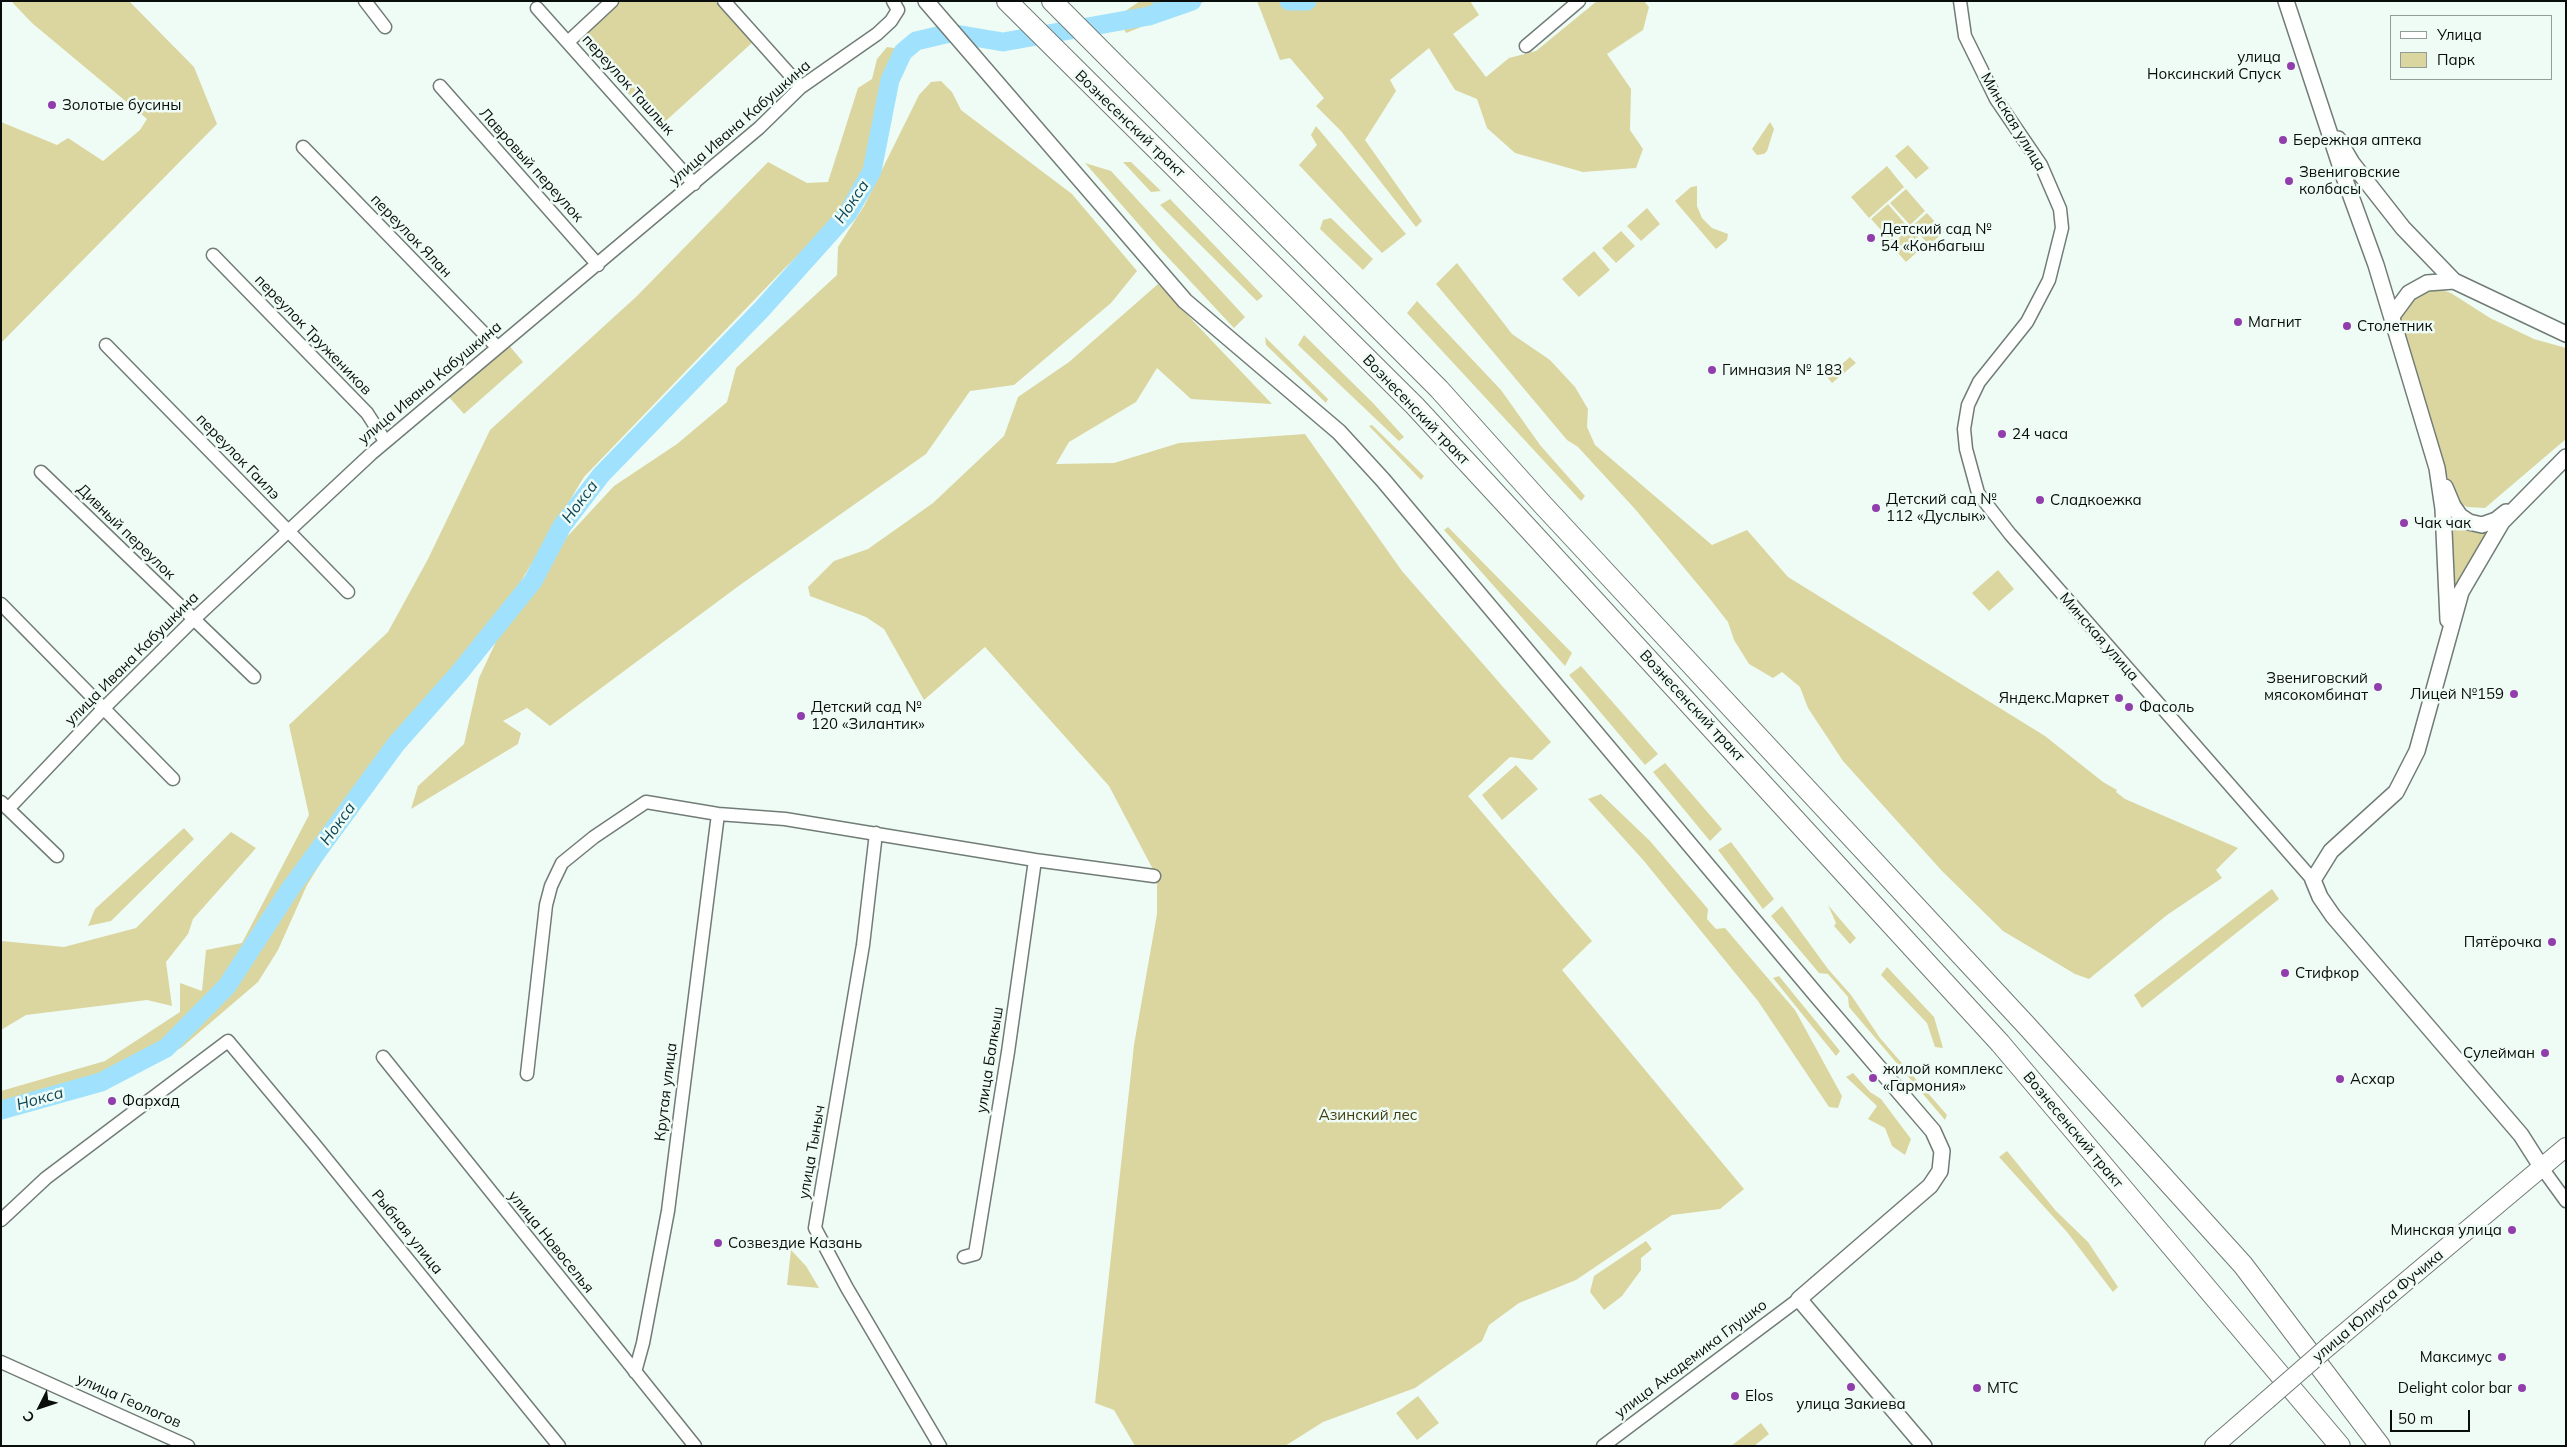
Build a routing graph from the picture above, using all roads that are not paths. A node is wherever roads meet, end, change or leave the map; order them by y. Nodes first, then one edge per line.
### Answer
1 (365, 1) edge
2 (612, 1) edge
3 (724, 1) edge
4 (1052, 1) edge
5 (1579, 1) edge
6 (1960, 1) edge
7 (2286, 1) edge
8 (1009, 3) edge
9 (929, 4) edge
10 (895, 6) edge
11 (537, 8) dead end
12 (385, 27) dead end
13 (568, 42) junction
14 (1526, 46) dead end
15 (440, 86) dead end
16 (801, 87) junction
17 (2321, 107) junction
18 (302, 147) dead end
19 (694, 184) junction
20 (214, 255) dead end
21 (598, 265) junction
22 (2454, 281) junction
23 (2392, 316) junction
24 (2566, 334) edge
25 (106, 345) dead end
26 (497, 347) junction
27 (385, 442) junction
28 (2566, 457) edge
29 (2436, 468) junction
30 (41, 472) dead end
31 (2519, 502) junction
32 (289, 533) junction
33 (348, 592) dead end
34 (1, 604) edge
35 (193, 620) junction
36 (2448, 634) junction
37 (254, 677) dead end
38 (103, 709) junction
39 (173, 779) dead end
40 (5, 805) edge
41 (718, 814) junction
42 (876, 833) junction
43 (57, 856) dead end
44 (1035, 860) junction
45 (1154, 876) dead end
46 (2313, 880) junction
47 (382, 1058) dead end
48 (527, 1074) dead end
49 (2566, 1147) edge
50 (2542, 1168) junction
51 (2566, 1201) edge
52 (1, 1220) edge
53 (964, 1257) dead end
54 (1799, 1299) junction
55 (1, 1362) edge
56 (635, 1372) junction
57 (188, 1446) edge
58 (559, 1446) edge
59 (696, 1446) edge
60 (940, 1446) edge
61 (1603, 1446) edge
62 (1924, 1446) edge
63 (2214, 1446) edge
64 (2340, 1446) edge
65 (2380, 1446) edge

1 - 12 street
2 - 13 street
3 - 16 street
4 - 65 main road, Вознесенский тракт
5 - 14 street
6 - 46 street, Минская улица
7 - 17 street
8 - 64 main road, Вознесенский тракт
9 - 54 street
10 - 16 street, улица Ивана Кабушкина
11 - 13 street, переулок Ташлык
13 - 19 street, переулок Ташлык
15 - 21 street, Лавровый переулок
16 - 19 street, улица Ивана Кабушкина
17 - 22 street
17 - 23 street
18 - 26 street, переулок Ялан
19 - 21 street, улица Ивана Кабушкина
20 - 27 street, переулок Тружеников
21 - 26 street, улица Ивана Кабушкина
22 - 23 street
22 - 24 street
23 - 29 street
25 - 32 street, переулок Гаилэ
26 - 27 street, улица Ивана Кабушкина
27 - 32 street, улица Ивана Кабушкина
28 - 31 street
29 - 31 street
29 - 36 street
30 - 35 street, Дивный переулок
31 - 36 street
32 - 33 street, переулок Гаилэ
32 - 35 street, улица Ивана Кабушкина
34 - 38 street
35 - 37 street, Дивный переулок
35 - 38 street, улица Ивана Кабушкина
36 - 46 street
38 - 39 street
38 - 40 street, улица Ивана Кабушкина
40 - 43 street
41 - 42 street
41 - 48 street
41 - 56 street, Крутая улица
42 - 44 street
42 - 60 street, улица Тыныч
44 - 45 street
44 - 53 street, улица Балкыш
46 - 50 street, Минская улица
47 - 56 street, улица Новоселья
49 - 50 main road, улица Юлиуса Фучика
50 - 51 street, Минская улица
50 - 63 main road, улица Юлиуса Фучика, bridge
52 - 58 street, Рыбная улица
54 - 61 street, улица Академика Глушко
54 - 62 street
55 - 57 street, улица Геологов
56 - 59 street, улица Новоселья

